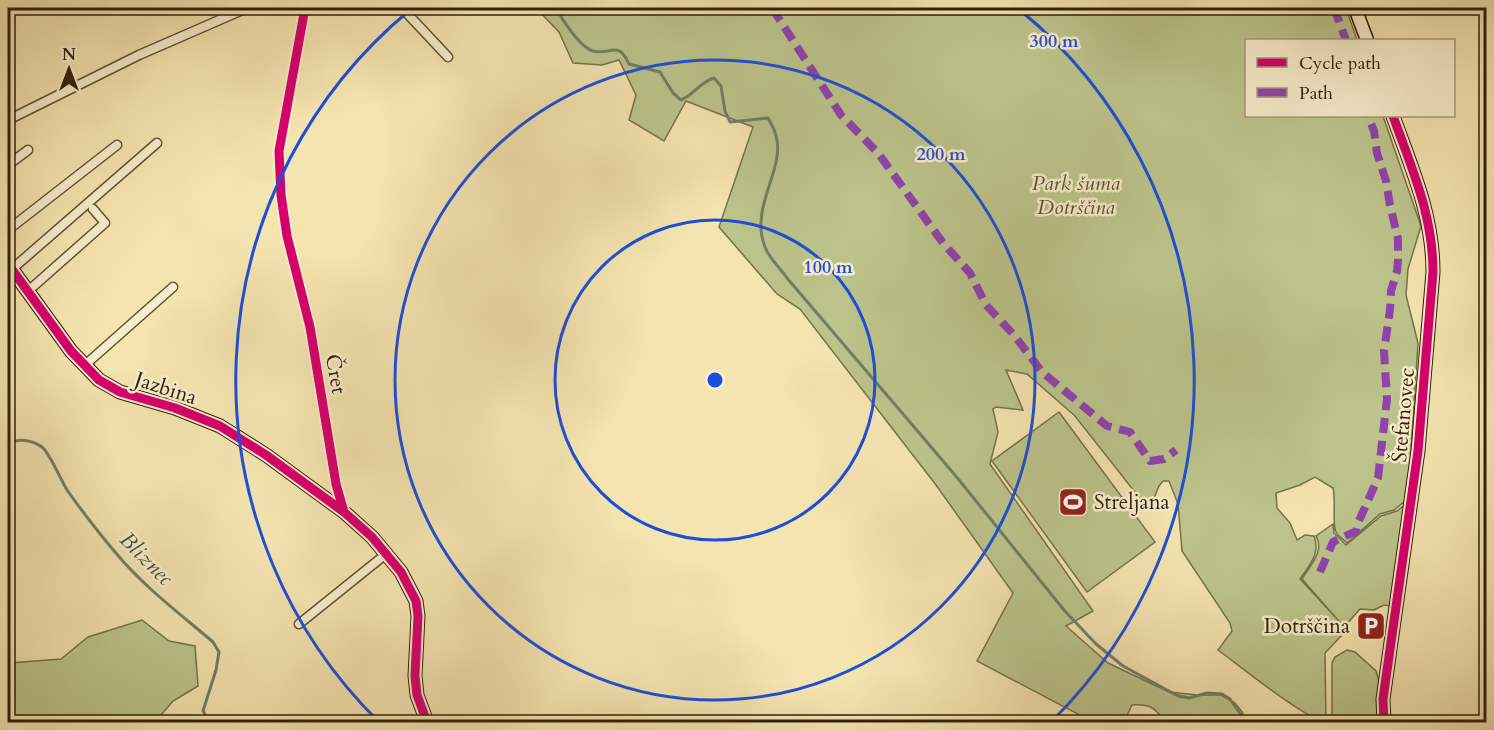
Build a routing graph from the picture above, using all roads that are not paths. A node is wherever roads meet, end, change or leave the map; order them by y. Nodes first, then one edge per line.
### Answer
1 (15, 8) edge
2 (247, 8) edge
3 (305, 8) edge
4 (402, 8) edge
5 (1355, 8) edge
6 (8, 9) edge
7 (1367, 39) edge
8 (448, 57) dead end
9 (1393, 117) edge
10 (8, 120) edge
11 (157, 143) dead end
12 (117, 146) dead end
13 (28, 150) dead end
14 (8, 165) edge
15 (93, 209) dead end
16 (8, 230) edge
17 (9, 267) edge
18 (173, 287) dead end
19 (27, 292) junction
20 (85, 365) junction
21 (344, 512) junction
22 (386, 554) junction
23 (299, 624) dead end
24 (427, 723) edge
25 (1384, 723) edge

1 - 6 street
2 - 10 street
3 - 21 street, Čret
4 - 8 street
5 - 7 street
9 - 25 street, Štefanovec
11 - 17 street
12 - 16 street
13 - 14 street
15 - 19 street
17 - 19 street, Jazbina
18 - 20 street
19 - 20 street, Jazbina
20 - 21 street, Jazbina
21 - 22 street
22 - 23 street
22 - 24 street

